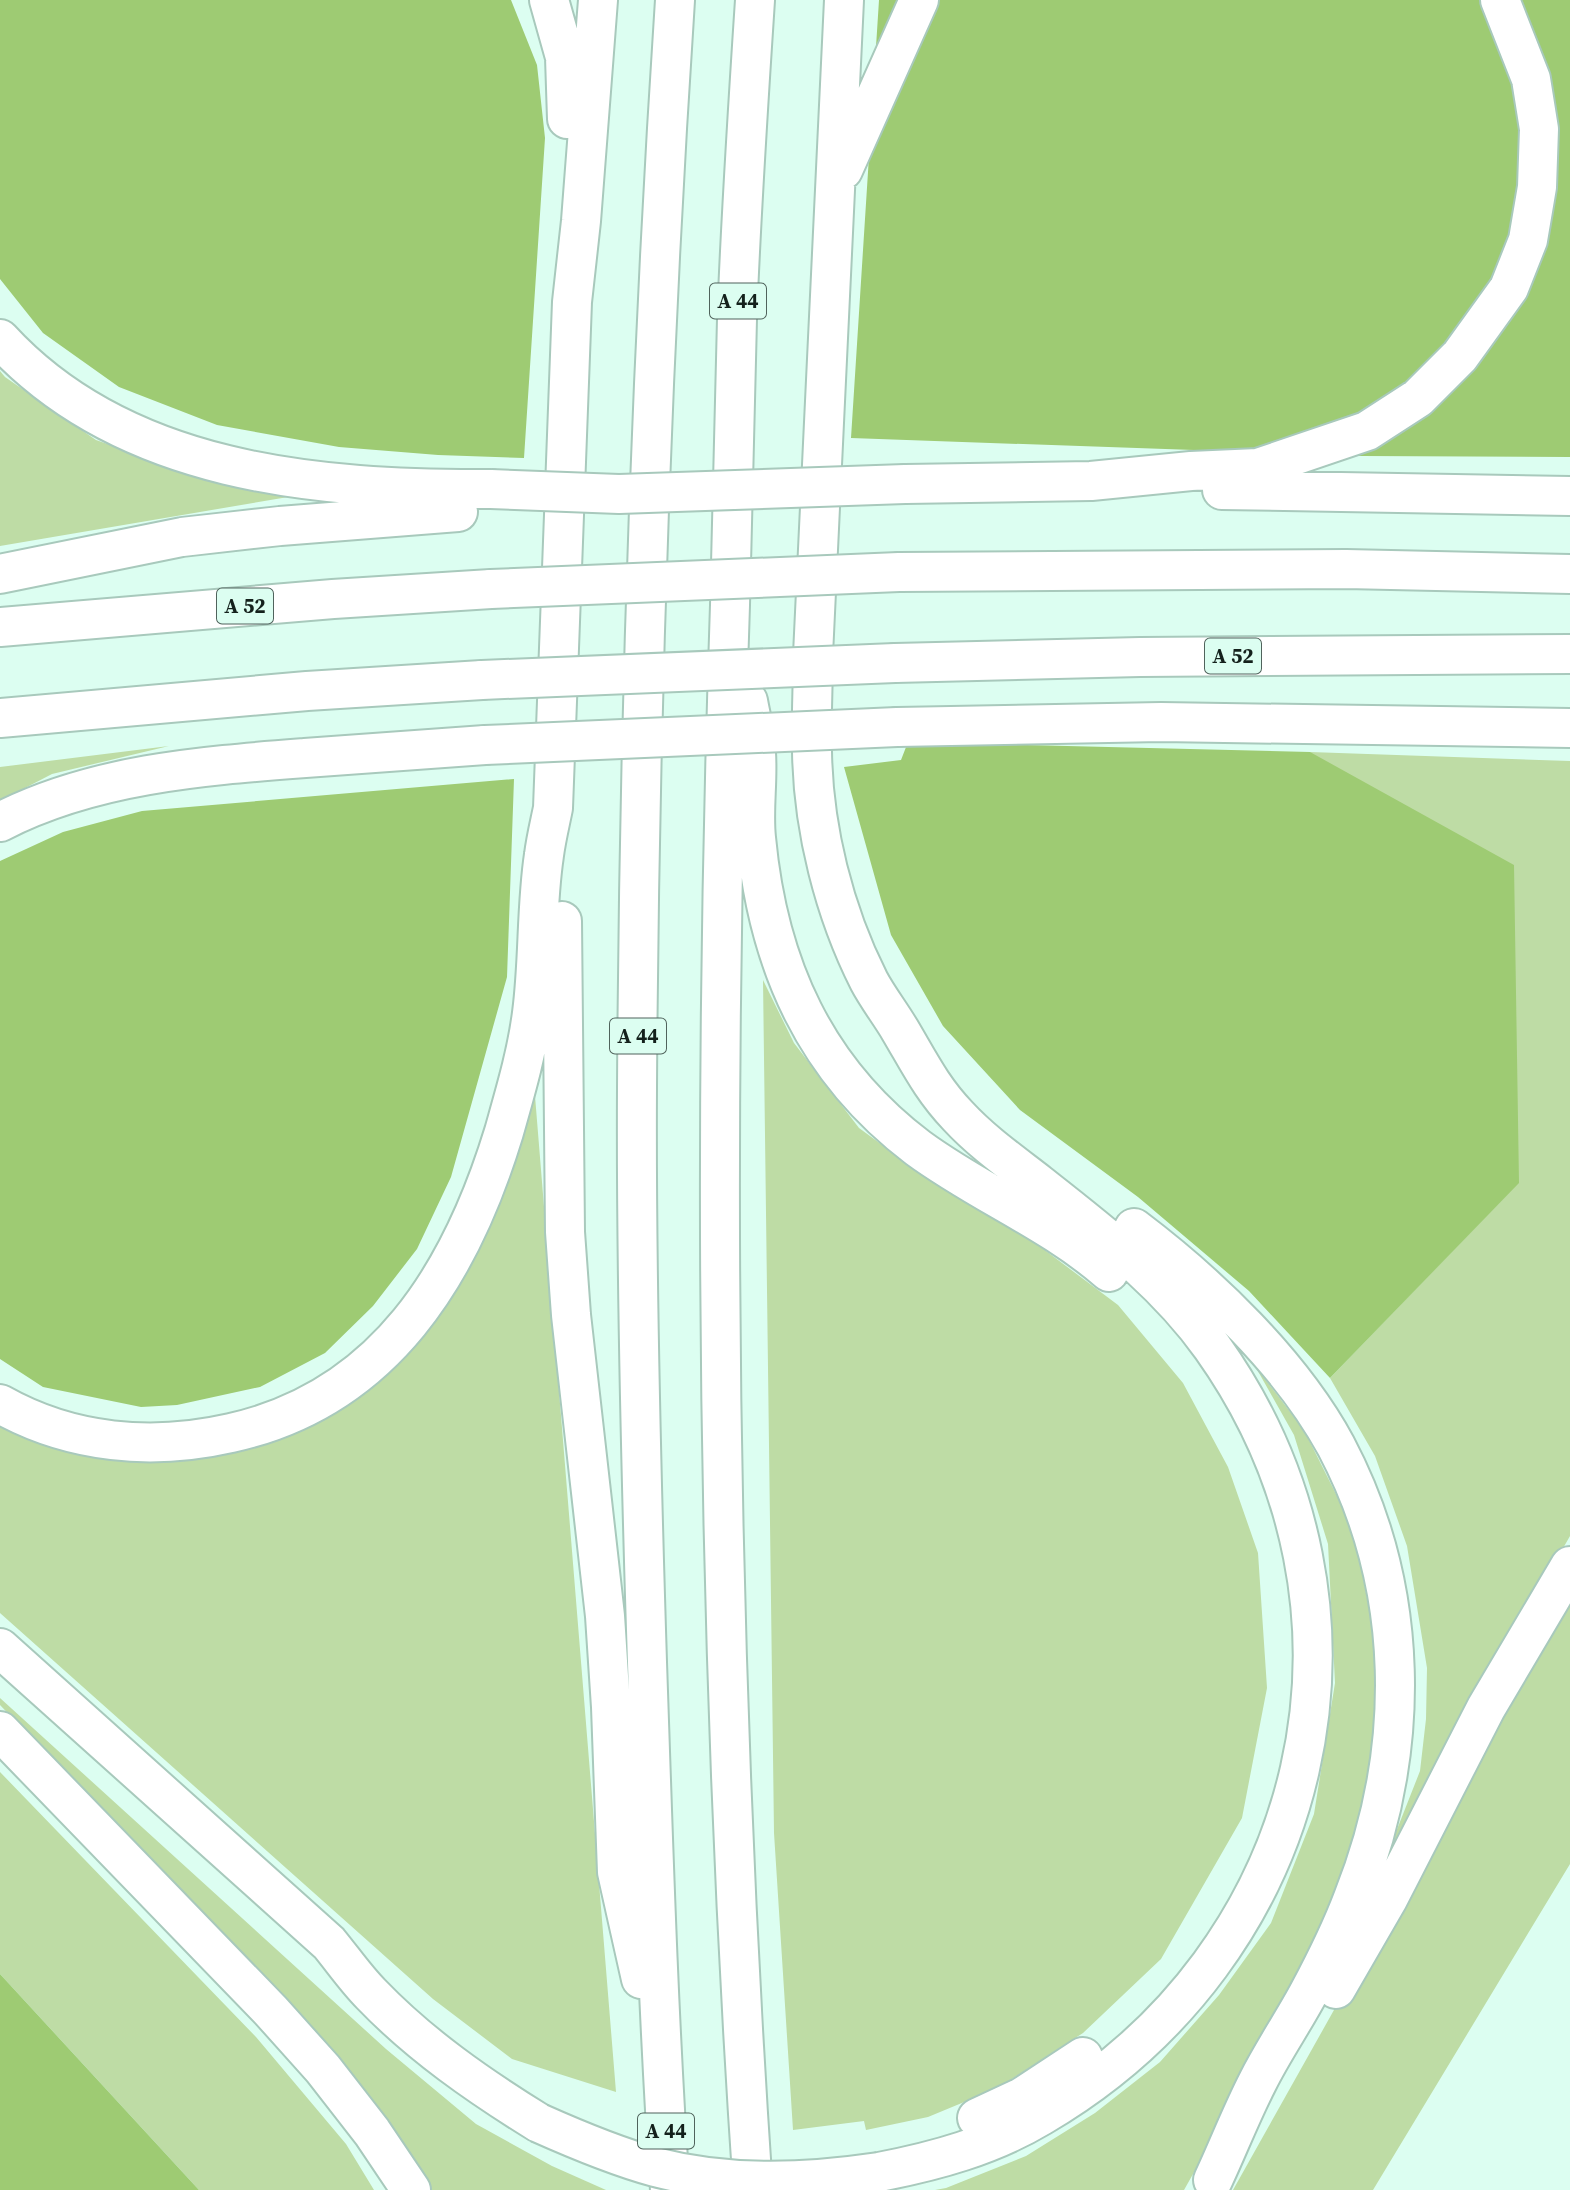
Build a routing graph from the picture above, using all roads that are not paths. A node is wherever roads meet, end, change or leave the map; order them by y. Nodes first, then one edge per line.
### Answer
1 (549, 0) edge
2 (598, 0) edge
3 (675, 0) edge
4 (755, 0) edge
5 (844, 0) edge
6 (919, 0) edge
7 (1500, 0) edge
8 (834, 191) junction
9 (572, 302) junction
10 (0, 339) edge
11 (1091, 481) junction
12 (1570, 496) edge
13 (489, 500) junction
14 (1570, 574) edge
15 (0, 575) edge
16 (730, 602) junction
17 (0, 627) edge
18 (1570, 654) edge
19 (0, 718) edge
20 (1570, 728) edge
21 (553, 808) junction
22 (0, 822) edge
23 (898, 1027) junction
24 (0, 1404) edge
25 (1570, 1566) edge
26 (0, 1648) edge
27 (0, 1731) edge
28 (662, 2072) junction
29 (878, 2160) junction
30 (1210, 2185) edge
31 (411, 2190) edge
32 (670, 2190) edge
33 (753, 2190) edge

1 - 9 highway
2 - 9 highway
3 - 28 highway, A 44
4 - 16 highway, A 44
5 - 8 highway
6 - 8 highway
7 - 11 highway
8 - 23 highway
9 - 21 highway
10 - 13 highway
11 - 12 highway
11 - 13 highway, bridge
13 - 15 highway
14 - 17 highway, A 52, bridge
16 - 29 highway
16 - 33 highway, A 44
18 - 19 highway, A 52, bridge
20 - 22 highway, bridge
21 - 24 highway
21 - 28 highway
23 - 29 highway
23 - 30 highway
25 - 30 highway
26 - 29 highway
27 - 31 highway
28 - 32 highway, A 44

